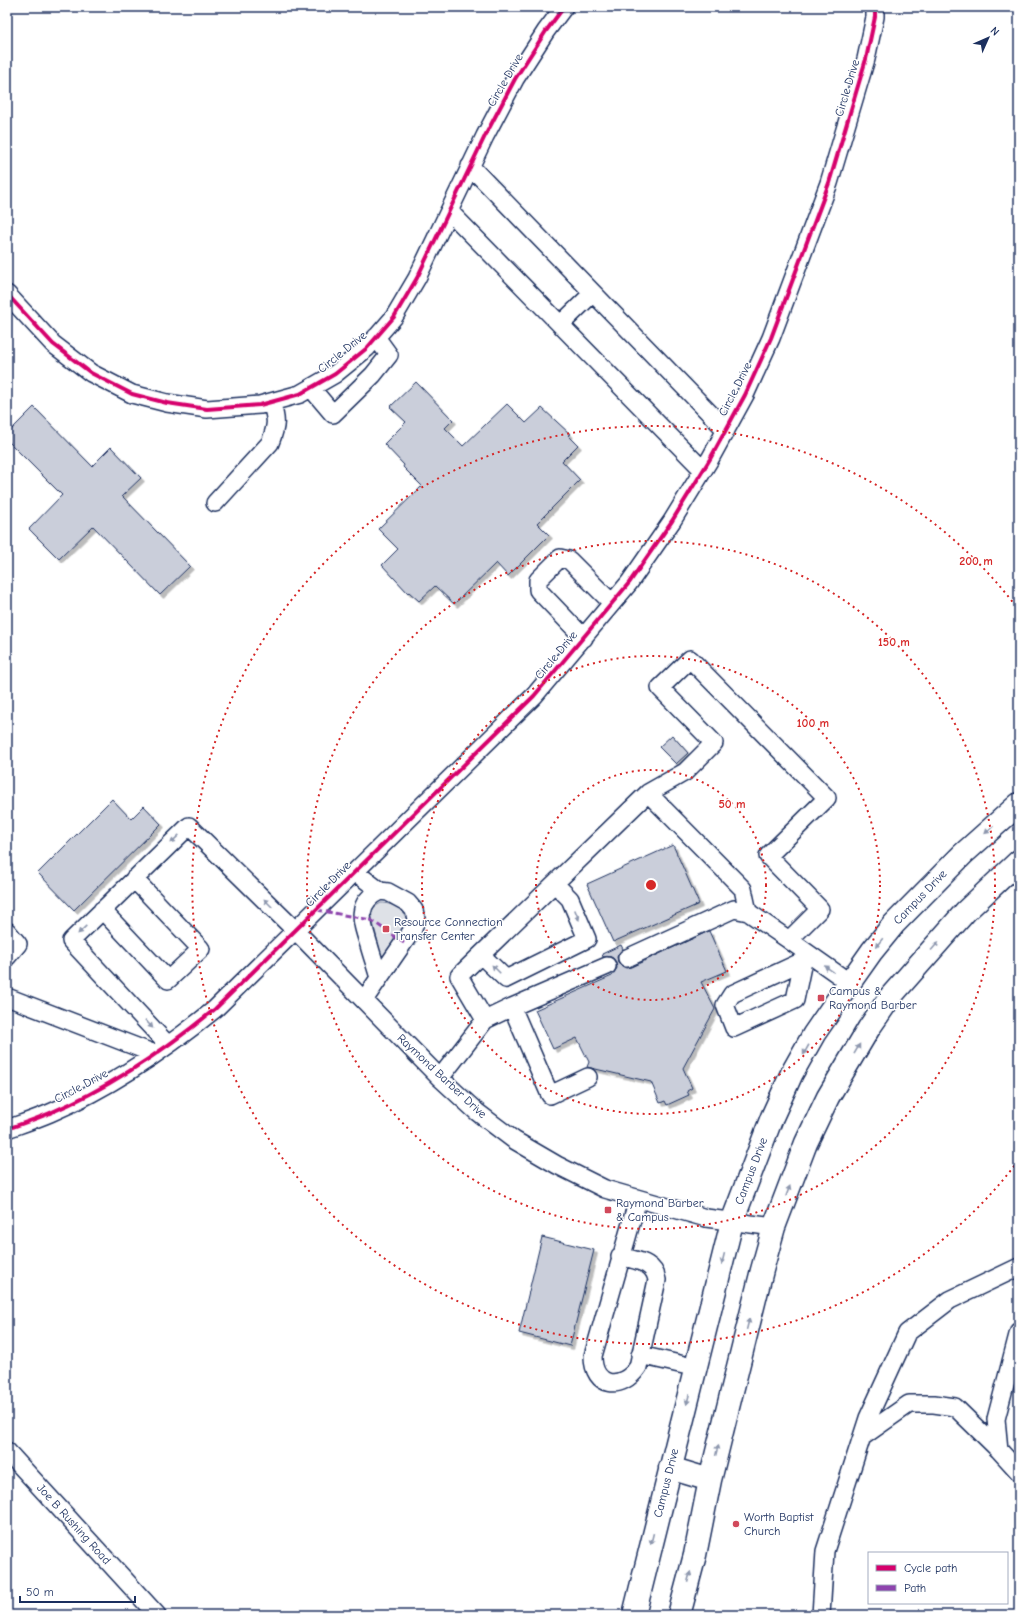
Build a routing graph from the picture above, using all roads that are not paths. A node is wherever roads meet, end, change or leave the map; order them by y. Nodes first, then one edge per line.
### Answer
1 (564, 7) edge
2 (875, 7) edge
3 (470, 166) junction
4 (449, 211) junction
5 (593, 292) junction
6 (7, 294) edge
7 (560, 324) junction
8 (376, 337) junction
9 (311, 388) junction
10 (271, 402) junction
11 (726, 430) junction
12 (703, 470) junction
13 (215, 503) dead end
14 (612, 603) junction
15 (584, 638) junction
16 (648, 793) junction
17 (1019, 804) edge
18 (1019, 861) edge
19 (355, 872) junction
20 (134, 879) junction
21 (555, 884) junction
22 (380, 891) junction
23 (102, 910) junction
24 (748, 912) junction
25 (7, 931) edge
26 (296, 931) junction
27 (789, 940) junction
28 (481, 955) junction
29 (7, 957) edge
30 (627, 958) dead end
31 (806, 958) junction
32 (607, 966) dead end
33 (379, 978) junction
34 (850, 983) junction
35 (7, 997) edge
36 (364, 1000) junction
37 (512, 1007) junction
38 (485, 1020) junction
39 (162, 1049) junction
40 (588, 1077) dead end
41 (440, 1078) junction
42 (7, 1130) edge
43 (638, 1199) junction
44 (732, 1222) junction
45 (774, 1227) junction
46 (620, 1256) junction
47 (1019, 1267) edge
48 (1019, 1331) edge
49 (640, 1355) junction
50 (697, 1368) junction
51 (862, 1437) junction
52 (999, 1450) junction
53 (7, 1451) edge
54 (670, 1468) junction
55 (1019, 1472) edge
56 (710, 1480) junction
57 (157, 1615) edge
58 (634, 1615) edge
59 (679, 1615) edge
60 (821, 1615) edge

1 - 3 street, Circle Drive
2 - 11 street, Circle Drive
3 - 4 street, Circle Drive
3 - 5 street
4 - 7 street
4 - 8 street, Circle Drive
5 - 7 street
5 - 11 street
6 - 10 street, Circle Drive
7 - 12 street
8 - 9 street, Circle Drive
8 - 9 street
9 - 10 street, Circle Drive
10 - 13 street
11 - 12 street, Circle Drive
12 - 14 street, Circle Drive
14 - 15 street, Circle Drive
14 - 15 street
15 - 19 street, Circle Drive
16 - 21 street
16 - 24 street
16 - 27 street
17 -> 34 main road, Campus Drive
45 -> 18 main road
19 - 22 street
19 - 26 street, Circle Drive
20 - 23 street
20 - 23 street
26 -> 20 street, Raymond Barber Drive
21 - 28 street
21 -> 28 street
22 - 33 street
22 - 33 street
23 -> 39 street
24 - 27 street
24 - 30 street
25 - 29 street
26 - 36 street, Raymond Barber Drive
26 - 39 street, Circle Drive
27 - 31 street
28 - 38 street
31 - 31 street
34 -> 31 street
32 - 37 street
33 - 36 street
34 -> 44 main road, Campus Drive
35 - 39 street
36 - 41 street, Raymond Barber Drive
37 - 38 street
37 - 40 street
38 - 41 street
39 - 42 street, Circle Drive
41 - 43 street, Raymond Barber Drive
43 - 44 street, Raymond Barber Drive
43 - 46 street
44 - 45 street, Raymond Barber Drive
44 -> 50 main road, Campus Drive
56 -> 45 main road
46 - 49 street
46 - 49 street
47 - 51 street
48 - 52 street
49 - 50 street
50 -> 54 main road, Campus Drive
51 - 52 street
51 - 60 street
52 - 55 street
53 - 57 street, Joe B Rushing Road
54 - 56 main road
54 -> 58 main road, Campus Drive
59 -> 56 main road

